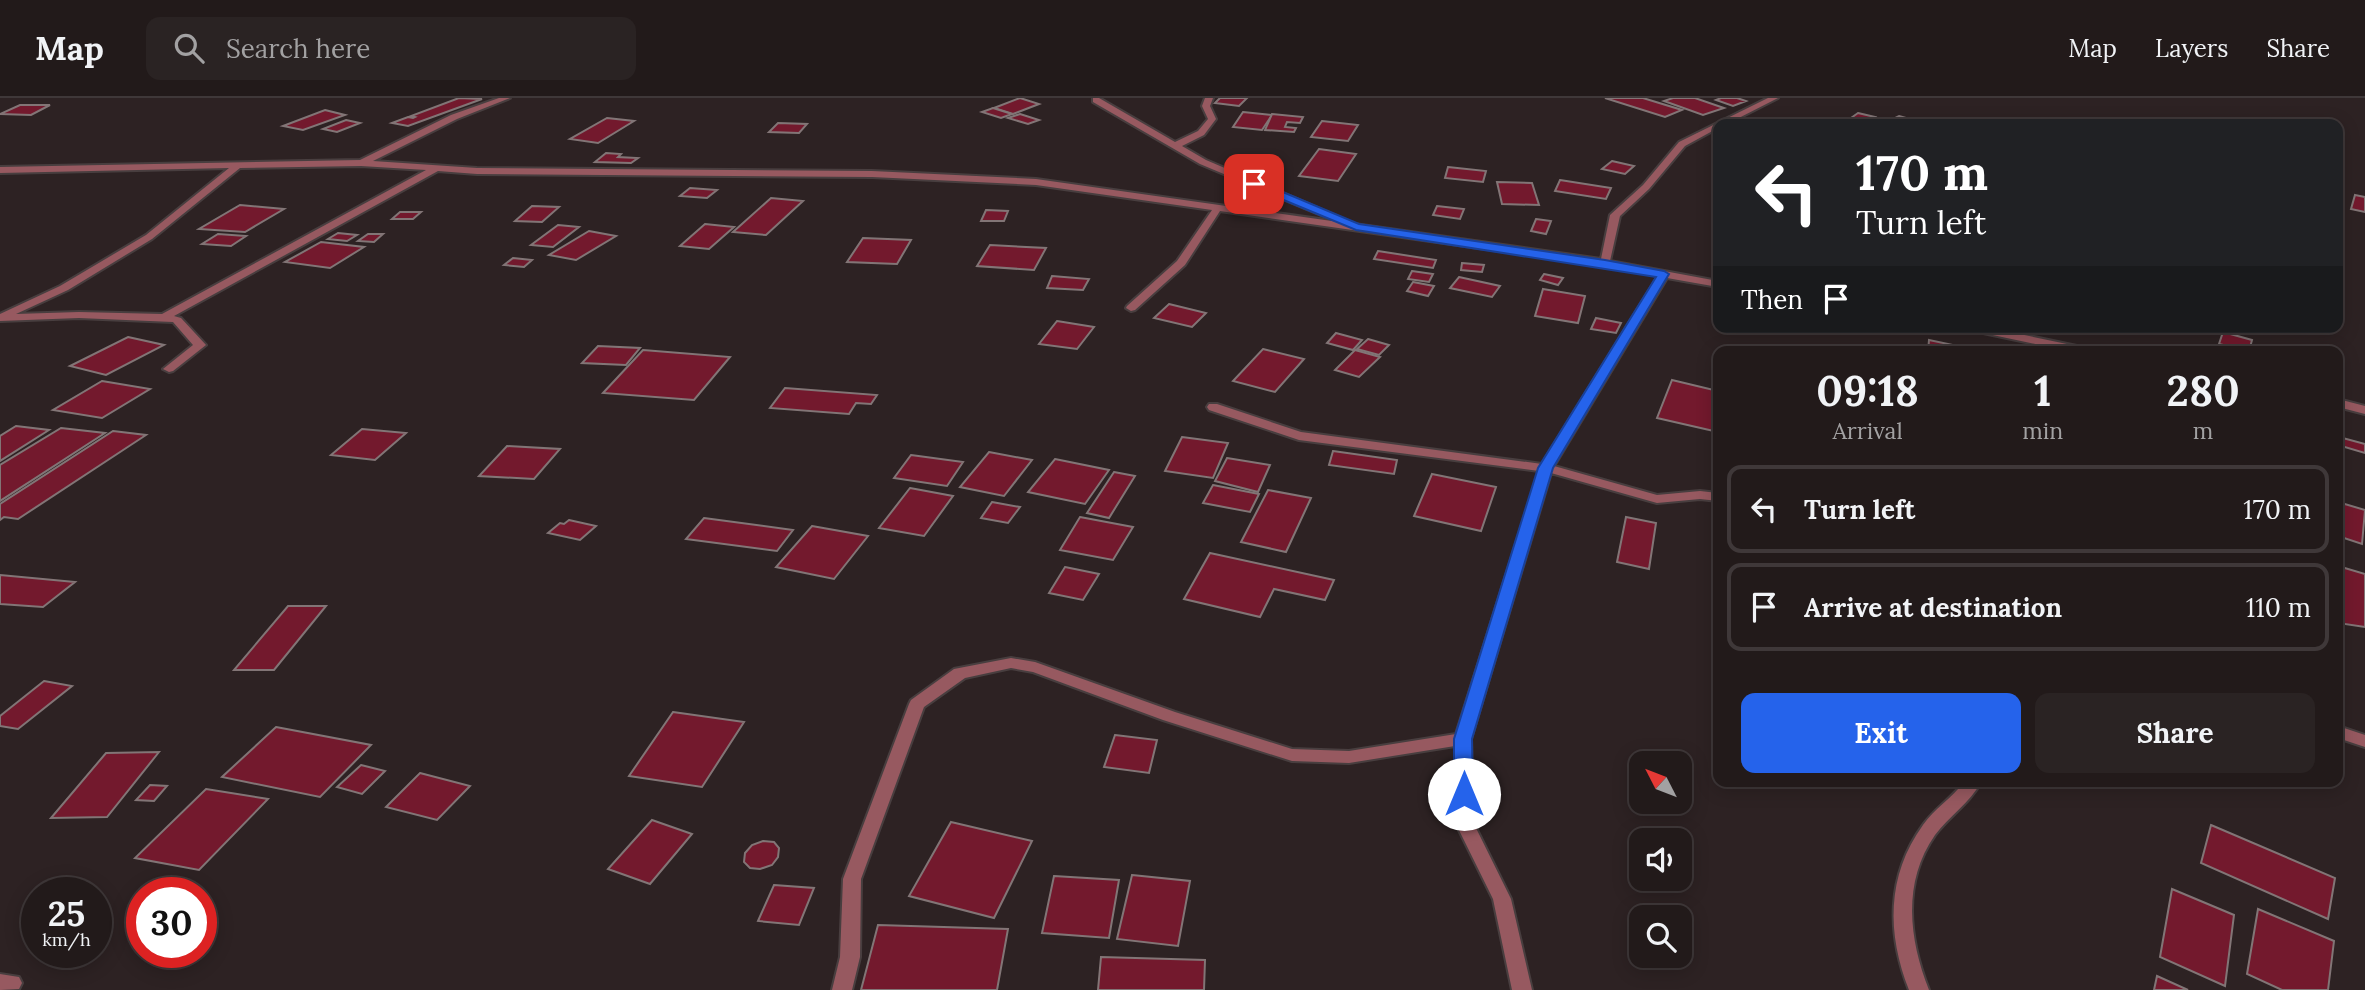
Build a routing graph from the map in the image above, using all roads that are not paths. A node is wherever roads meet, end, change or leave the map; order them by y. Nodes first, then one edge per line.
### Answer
1 (506, 98) edge
2 (1209, 98) edge
3 (1772, 98) edge
4 (1095, 99) edge
5 (1730, 119) edge
6 (1713, 128) edge
7 (1175, 146) junction
8 (361, 163) junction
9 (236, 167) junction
10 (437, 169) junction
11 (0, 170) edge
12 (1217, 209) junction
13 (1356, 227) junction
14 (1605, 263) junction
15 (1664, 274) junction
16 (1713, 283) edge
17 (1131, 308) dead end
18 (164, 317) junction
19 (1, 318) edge
20 (1997, 333) edge
21 (2059, 346) edge
22 (169, 369) dead end
23 (2343, 405) edge
24 (1213, 407) dead end
25 (2365, 410) edge
26 (1546, 468) junction
27 (1713, 496) edge
28 (2343, 734) edge
29 (1463, 739) junction
30 (2365, 741) edge
31 (1969, 787) edge
32 (842, 990) edge
33 (1522, 990) edge
34 (1919, 990) edge

1 - 8 street
2 - 7 street
3 - 5 street
4 - 7 street
6 - 14 street
7 - 13 street
8 - 9 street
8 - 10 street
9 - 11 street
9 - 19 street
10 - 12 street
10 - 18 street
12 - 13 street
12 - 17 street
13 - 14 street
14 - 15 street
15 - 16 street
15 - 26 street
18 - 19 street
18 - 22 street
20 - 21 street
23 - 25 street
24 - 26 street
26 - 27 street
26 - 29 street
28 - 30 street
29 - 32 street
29 - 33 street
31 - 34 street

